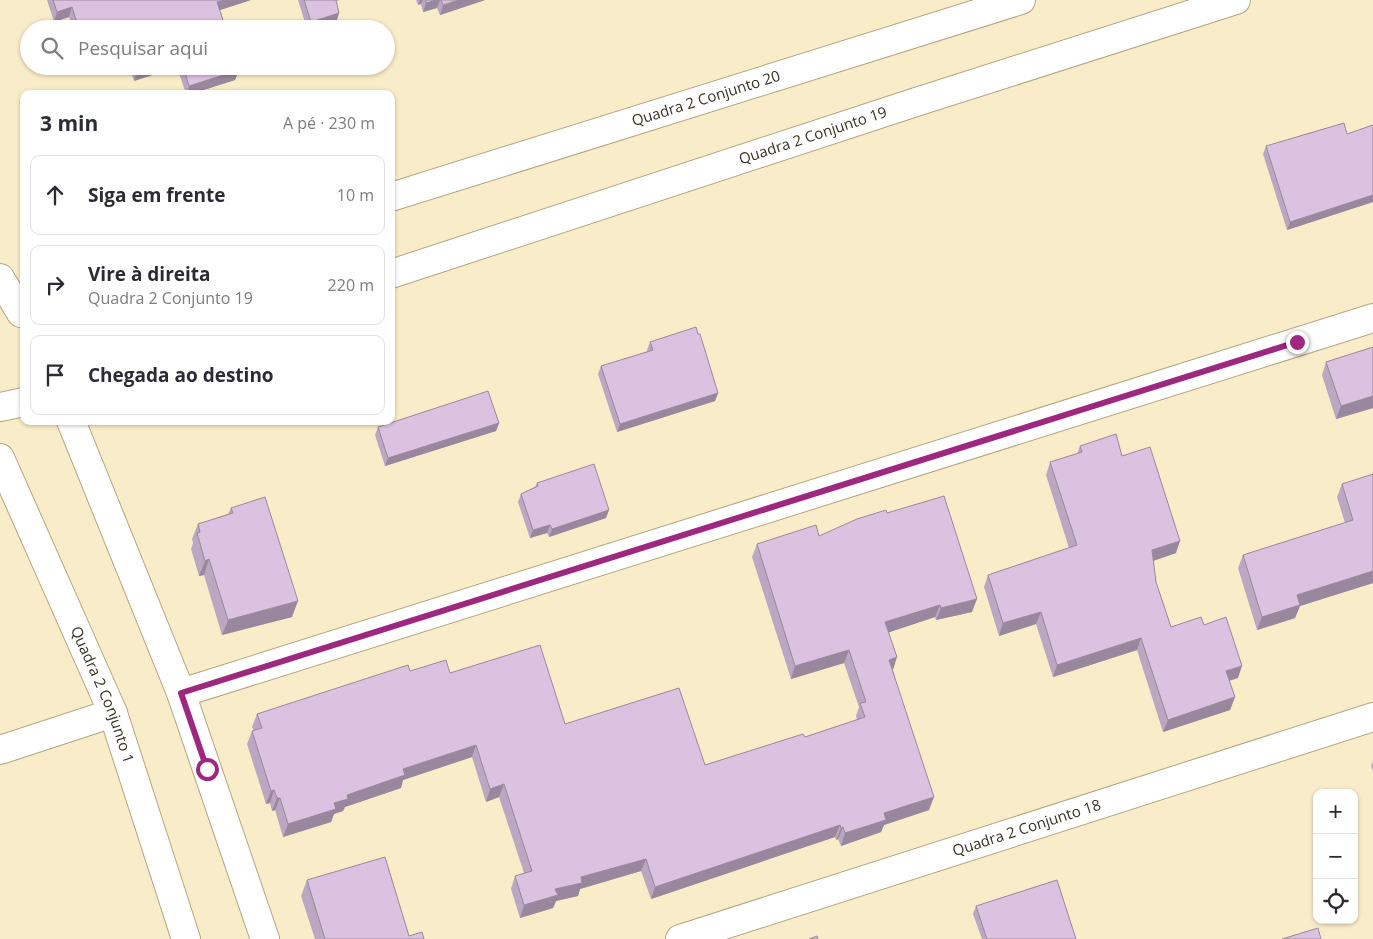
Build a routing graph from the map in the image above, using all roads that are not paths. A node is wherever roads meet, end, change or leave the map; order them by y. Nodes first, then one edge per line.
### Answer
1 (1021, 0) edge
2 (1236, 0) edge
3 (395, 196) edge
4 (395, 273) edge
5 (0, 278) edge
6 (17, 314) edge
7 (1373, 318) edge
8 (20, 403) edge
9 (0, 407) edge
10 (73, 425) edge
11 (0, 458) edge
12 (181, 693) junction
13 (113, 713) junction
14 (1373, 717) edge
15 (0, 750) edge
16 (186, 939) edge
17 (265, 939) edge
18 (680, 939) edge

1 - 3 street, Quadra 2 Conjunto 20
2 - 4 street, Quadra 2 Conjunto 19
5 - 6 street
7 - 12 street
8 - 9 street
10 - 12 street
11 - 13 street, Quadra 2 Conjunto 1
12 - 17 street
13 - 15 street
13 - 16 street, Quadra 2 Conjunto 1
14 - 18 street, Quadra 2 Conjunto 18

